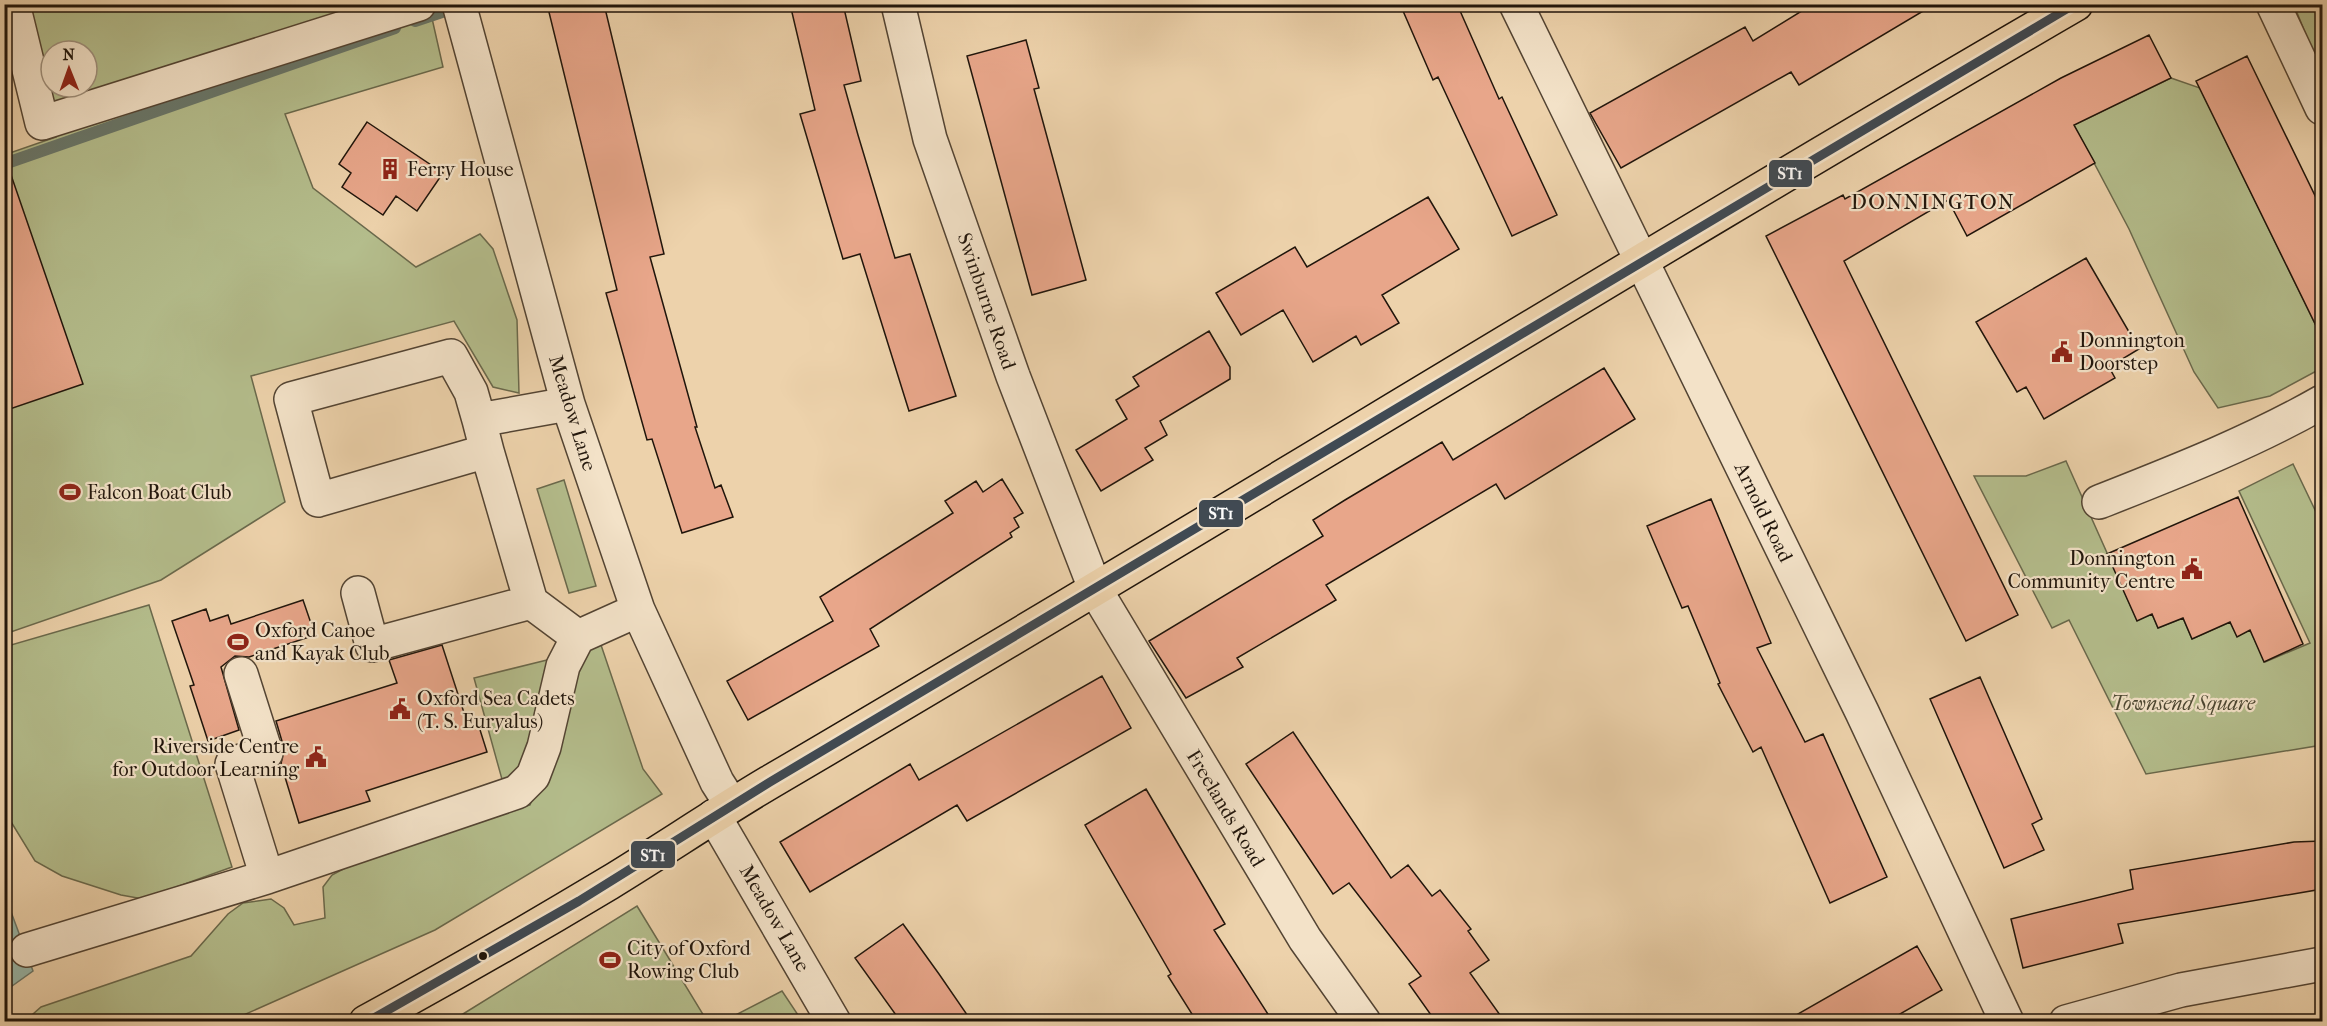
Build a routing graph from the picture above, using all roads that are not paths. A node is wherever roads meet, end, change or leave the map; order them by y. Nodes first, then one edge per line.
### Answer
1 (13, 4) edge
2 (419, 4) edge
3 (459, 4) edge
4 (898, 4) edge
5 (1516, 4) edge
6 (2076, 4) edge
7 (2274, 4) edge
8 (2322, 108) edge
9 (1642, 262) junction
10 (2322, 402) edge
11 (568, 404) junction
12 (483, 436) junction
13 (2099, 502) dead end
14 (1095, 591) junction
15 (358, 593) dead end
16 (531, 602) junction
17 (638, 610) junction
18 (578, 637) junction
19 (241, 674) dead end
20 (722, 810) junction
21 (253, 881) junction
22 (27, 950) dead end
23 (2322, 964) edge
24 (366, 1022) edge
25 (834, 1022) edge
26 (1364, 1022) edge
27 (2007, 1022) edge
28 (2066, 1022) edge

1 - 2 street
3 - 11 street, Meadow Lane
4 - 14 street, Swinburne Road
5 - 9 street, Arnold Road
6 - 9 main road
7 - 8 street
9 - 14 main road
9 - 27 street, Arnold Road
10 - 13 street
11 - 12 street
11 - 17 street, Meadow Lane
12 - 12 street
12 - 16 street
14 - 20 main road
14 - 26 street, Freelands Road
15 - 16 street
16 - 18 street
17 - 18 street
17 - 20 street, Meadow Lane
18 - 21 street
19 - 21 street
20 - 24 main road
20 - 25 street, Meadow Lane
21 - 22 street
23 - 28 street

